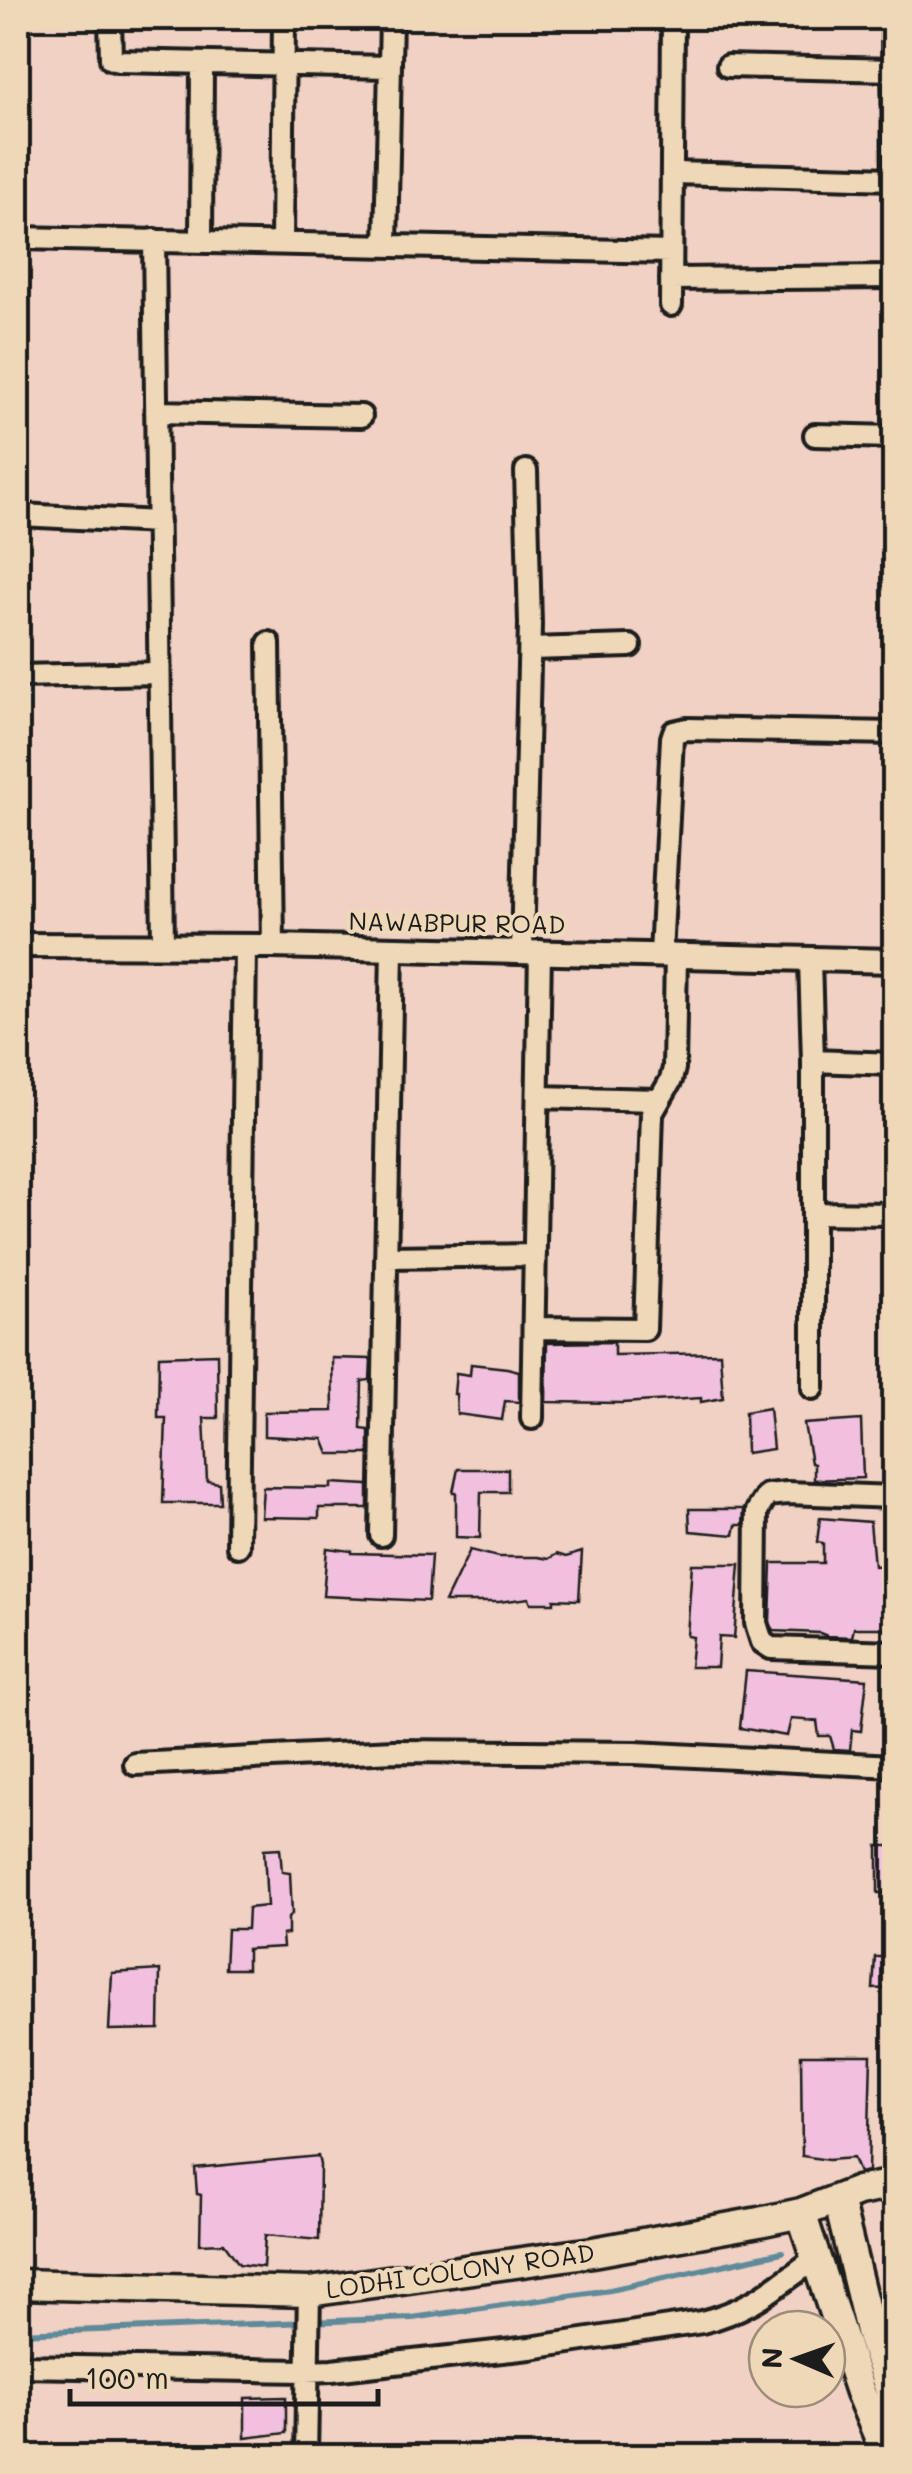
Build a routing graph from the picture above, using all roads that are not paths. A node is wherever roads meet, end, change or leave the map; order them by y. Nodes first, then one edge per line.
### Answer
1 (110, 18) edge
2 (284, 18) edge
3 (391, 18) edge
4 (673, 18) edge
5 (893, 18) edge
6 (894, 49) edge
7 (202, 63) junction
8 (284, 64) junction
9 (389, 66) junction
10 (728, 66) dead end
11 (894, 70) edge
12 (673, 172) junction
13 (894, 181) edge
14 (18, 238) edge
15 (154, 240) junction
16 (201, 242) junction
17 (282, 243) junction
18 (386, 244) junction
19 (671, 252) junction
20 (894, 277) edge
21 (671, 279) junction
22 (671, 305) dead end
23 (156, 412) junction
24 (362, 416) dead end
25 (815, 435) dead end
26 (894, 437) edge
27 (526, 472) dead end
28 (20, 515) edge
29 (158, 522) junction
30 (270, 643) dead end
31 (630, 646) dead end
32 (530, 649) junction
33 (160, 674) junction
34 (18, 676) edge
35 (894, 733) edge
36 (162, 944) junction
37 (18, 945) edge
38 (244, 946) junction
39 (273, 946) junction
40 (392, 948) junction
41 (531, 951) junction
42 (668, 955) junction
43 (810, 960) junction
44 (894, 960) edge
45 (813, 1061) junction
46 (894, 1064) edge
47 (538, 1097) junction
48 (658, 1100) junction
49 (813, 1213) junction
50 (894, 1214) edge
51 (535, 1256) junction
52 (386, 1257) junction
53 (534, 1328) junction
54 (813, 1388) dead end
55 (532, 1418) dead end
56 (894, 1497) edge
57 (381, 1535) dead end
58 (238, 1546) dead end
59 (894, 1652) edge
60 (135, 1764) dead end
61 (894, 1766) edge
62 (894, 2184) edge
63 (838, 2199) junction
64 (800, 2213) junction
65 (815, 2259) junction
66 (18, 2284) edge
67 (309, 2300) junction
68 (18, 2366) edge
69 (306, 2372) junction
70 (894, 2404) edge
71 (306, 2456) edge
72 (887, 2456) edge

1 - 7 street
2 - 8 street
3 - 9 street
4 - 12 street
5 - 6 street
6 - 11 street
7 - 8 street
7 - 16 street
8 - 9 street
8 - 17 street
9 - 18 street
10 - 11 street
11 - 13 street
12 - 13 street
12 - 19 street
14 - 15 street
15 - 16 street
15 - 23 street
16 - 17 street
17 - 18 street
18 - 19 street
19 - 21 street
20 - 21 street
21 - 22 street
23 - 24 street
23 - 29 street
25 - 26 street
27 - 32 street
28 - 29 street
29 - 33 street
30 - 39 street
31 - 32 street
32 - 41 street
33 - 34 street
33 - 36 street
35 - 42 street
36 - 37 street, NAWABPUR ROAD
36 - 38 street, NAWABPUR ROAD
38 - 39 street, NAWABPUR ROAD
38 - 58 street
39 - 40 street, NAWABPUR ROAD
40 - 41 street, NAWABPUR ROAD
40 - 52 street
41 - 42 street, NAWABPUR ROAD
41 - 47 street
42 - 43 street, NAWABPUR ROAD
42 - 48 street
43 - 44 street, NAWABPUR ROAD
43 - 45 street
45 - 46 street
45 - 49 street
47 - 48 street
47 - 51 street
48 - 53 street
49 - 50 street
49 - 54 street
51 - 52 street
51 - 53 street
52 - 57 street
53 - 55 street
56 - 59 street
60 - 61 street
62 - 63 main road, LODHI COLONY ROAD
63 - 64 main road, LODHI COLONY ROAD
63 - 70 main road
64 - 65 main road
64 - 67 main road, LODHI COLONY ROAD
65 - 69 street
65 - 72 main road
66 - 67 main road, LODHI COLONY ROAD
67 - 69 street
68 - 69 street
69 - 71 street

